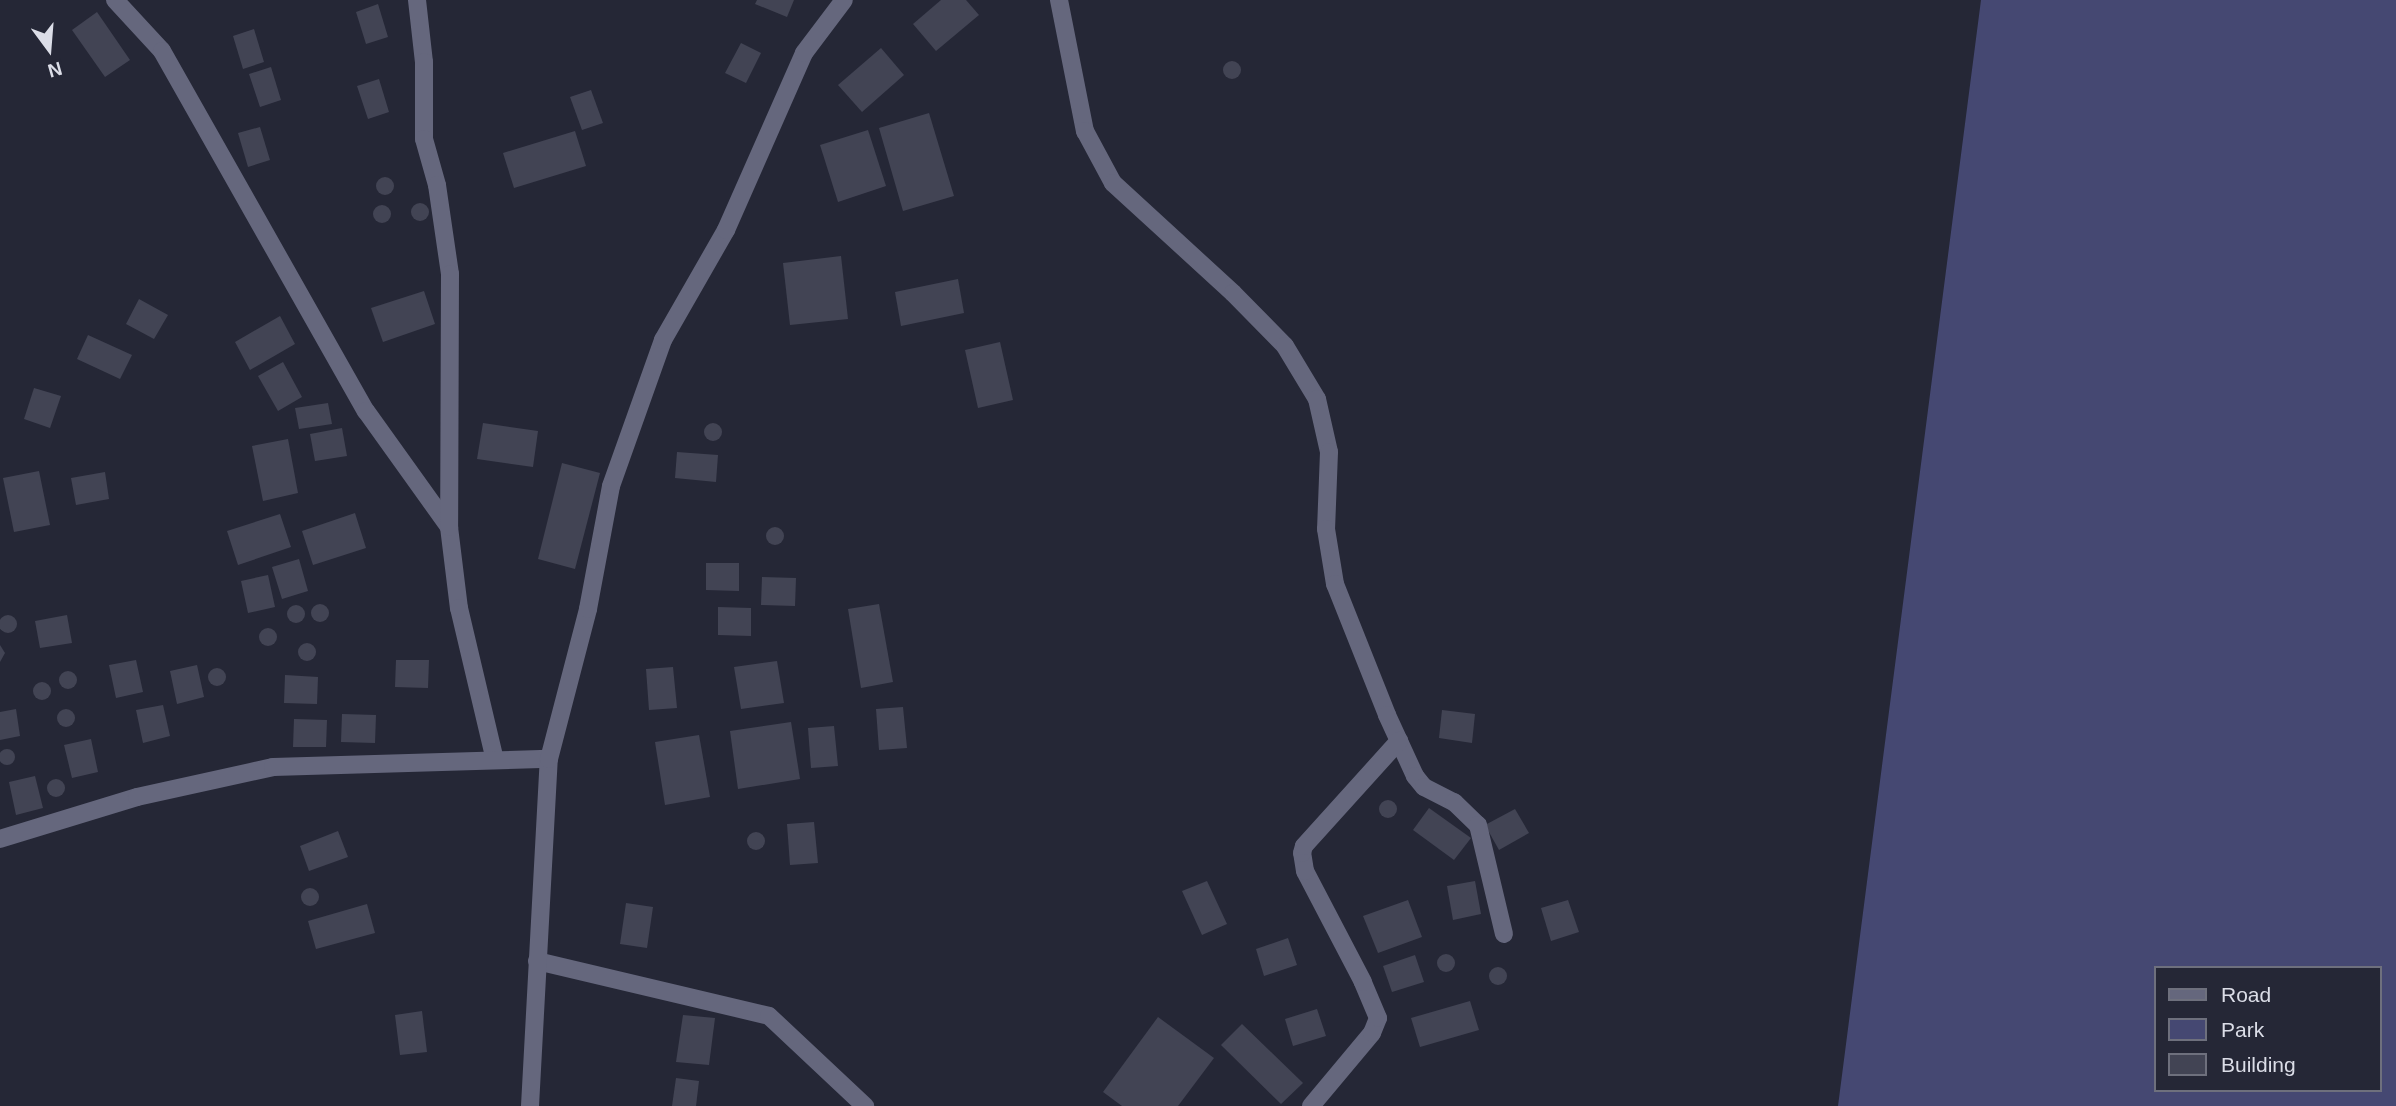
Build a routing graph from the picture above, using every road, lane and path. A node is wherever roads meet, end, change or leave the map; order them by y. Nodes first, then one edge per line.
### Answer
1 (115, 0) edge
2 (417, 0) edge
3 (844, 0) edge
4 (1059, 0) edge
5 (449, 527) junction
6 (1399, 741) junction
7 (549, 759) junction
8 (495, 760) junction
9 (0, 839) edge
10 (1504, 934) dead end
11 (537, 961) junction
12 (530, 1106) edge
13 (865, 1106) edge
14 (1311, 1106) edge

1 - 5 street
2 - 5 street
3 - 7 street
4 - 6 street
5 - 8 street
6 - 10 street
6 - 14 street
7 - 8 street
7 - 11 street
8 - 9 street
11 - 12 street
11 - 13 street

